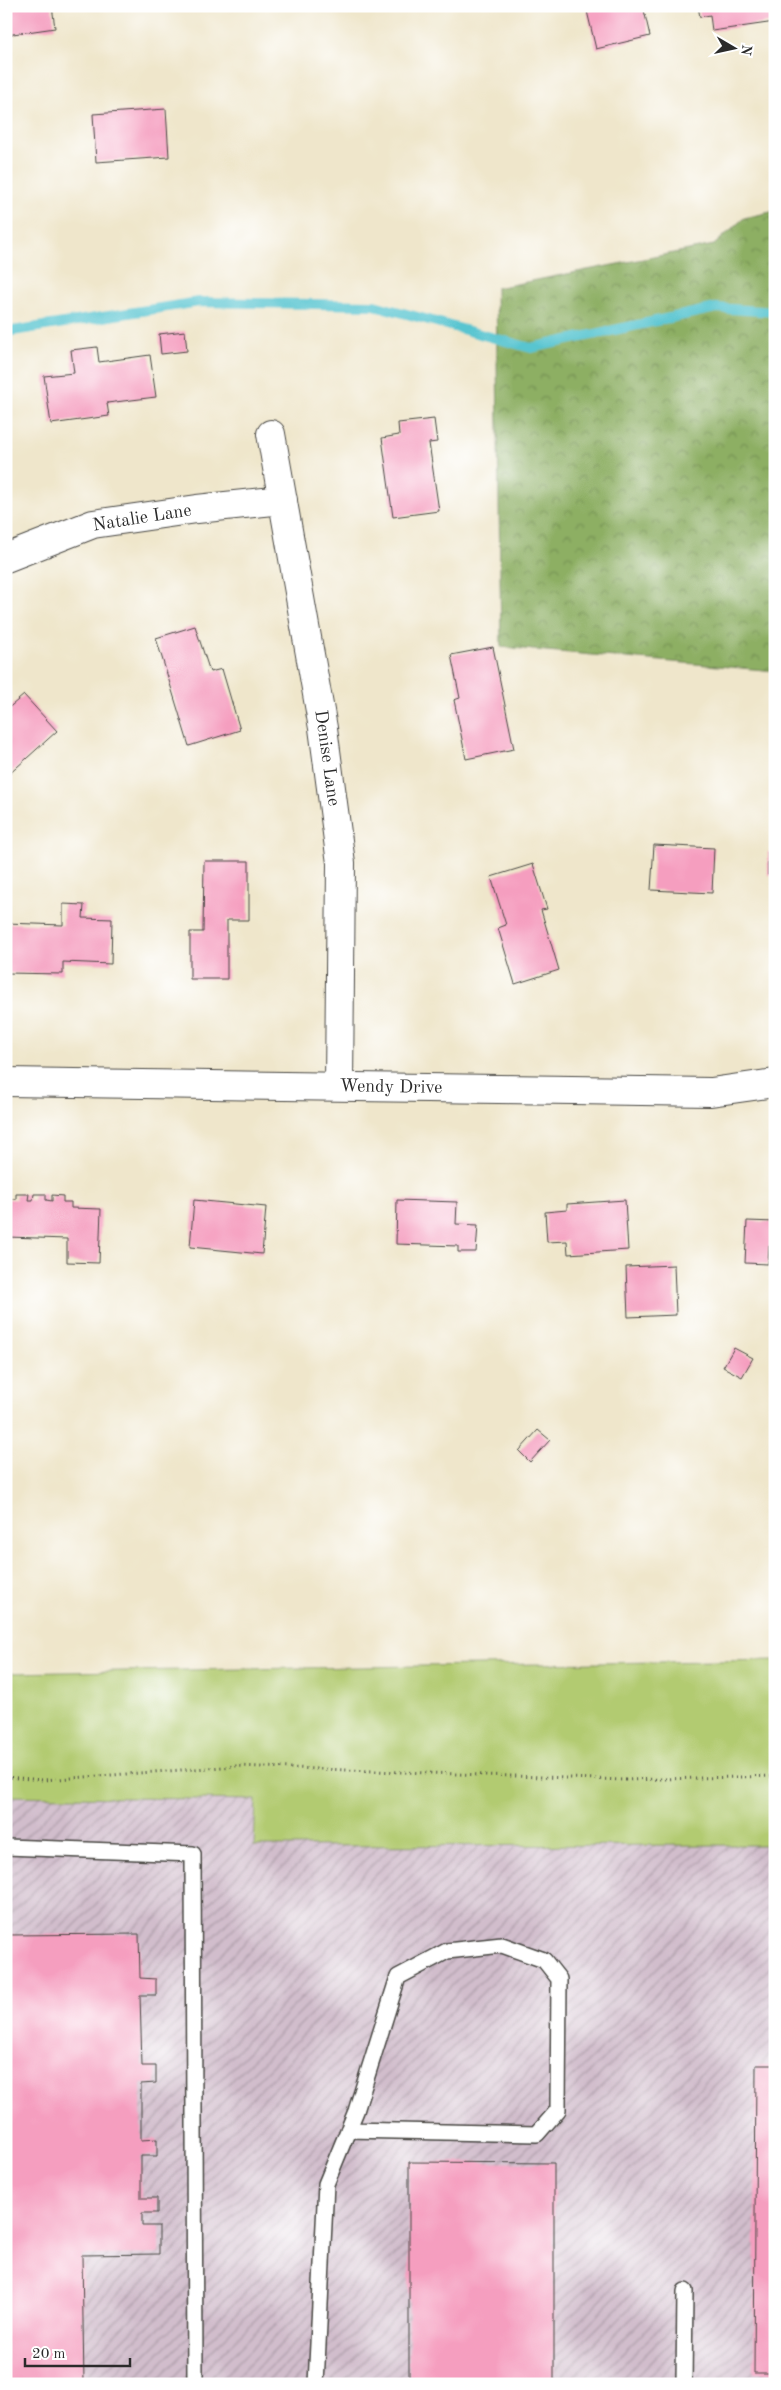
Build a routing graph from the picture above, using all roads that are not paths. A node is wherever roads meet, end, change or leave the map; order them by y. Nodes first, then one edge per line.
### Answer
1 (271, 434) dead end
2 (283, 500) junction
3 (6, 558) edge
4 (6, 1082) edge
5 (775, 1083) edge
6 (339, 1086) junction
7 (6, 1847) edge
8 (348, 2130) junction
9 (685, 2291) dead end
10 (195, 2384) edge
11 (316, 2384) edge
12 (684, 2384) edge

1 - 2 street, Denise Lane
2 - 3 street, Natalie Lane
2 - 6 street, Denise Lane
4 - 6 street, Wendy Drive
5 - 6 street, Wendy Drive
7 - 10 lane
8 - 8 lane
8 - 11 lane
9 - 12 lane

